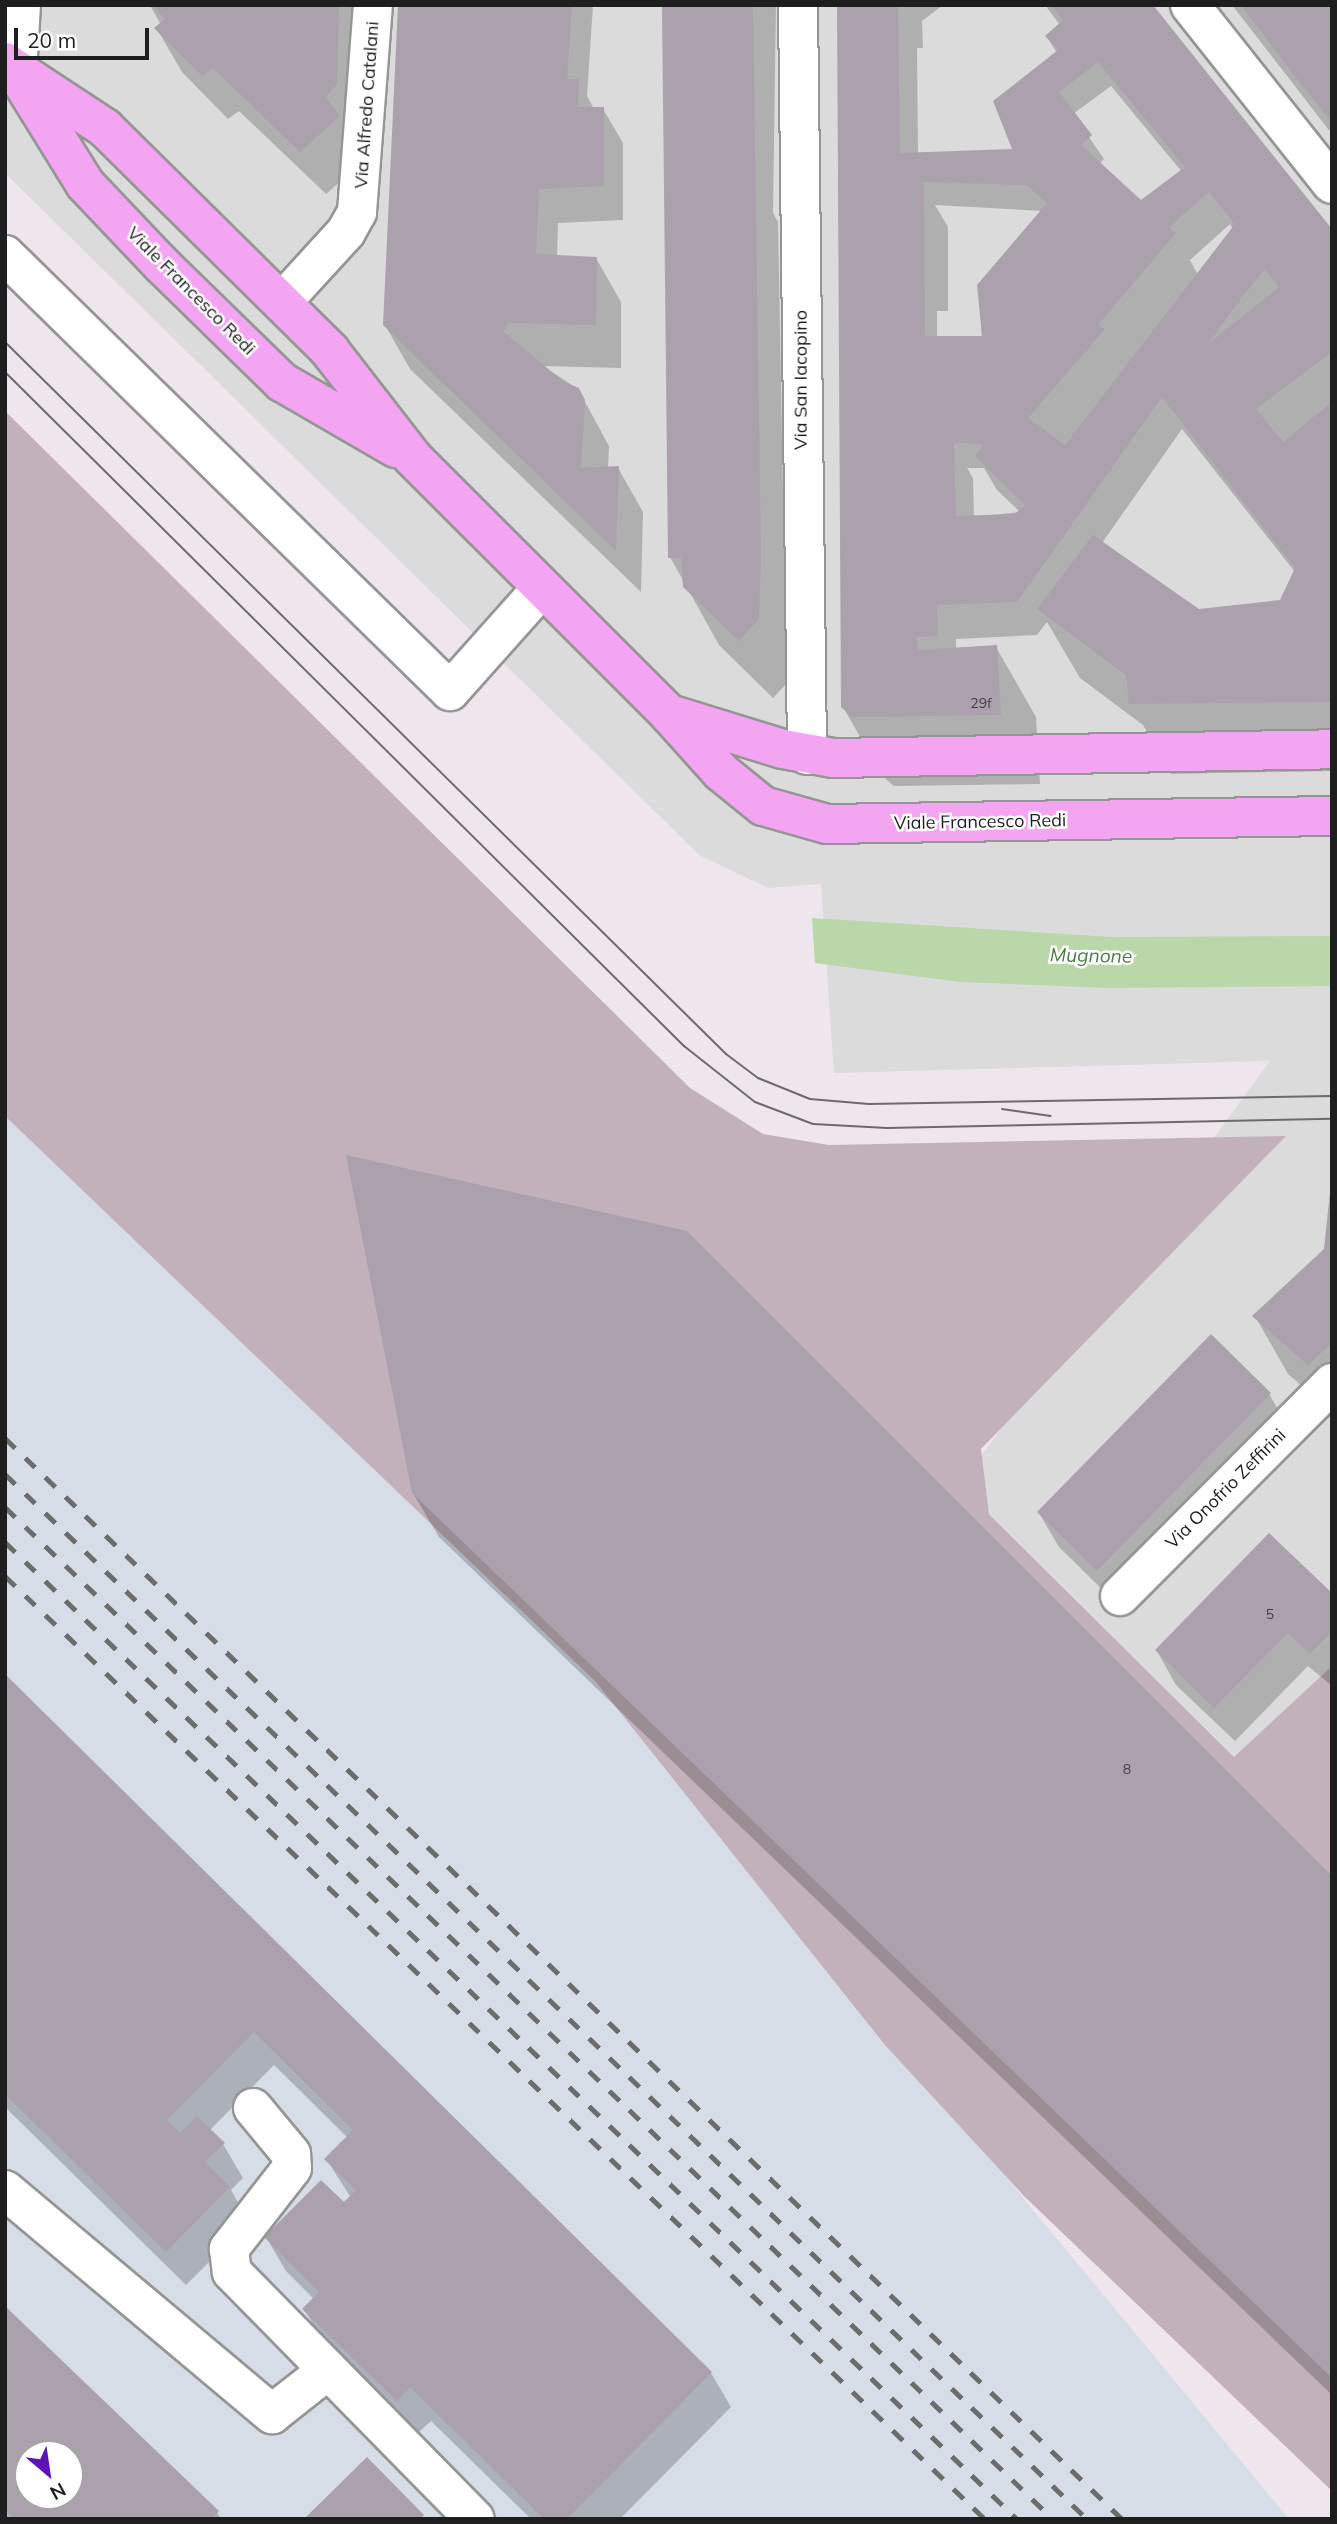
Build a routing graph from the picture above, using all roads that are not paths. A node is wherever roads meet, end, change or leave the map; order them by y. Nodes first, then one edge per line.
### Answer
1 (21, 5) edge
2 (373, 5) edge
3 (798, 5) edge
4 (1190, 5) edge
5 (11, 68) edge
6 (1332, 184) edge
7 (5, 256) edge
8 (282, 302) junction
9 (413, 458) junction
10 (541, 589) junction
11 (669, 714) junction
12 (1332, 750) edge
13 (807, 755) junction
14 (1332, 816) edge
15 (1332, 1383) edge
16 (1120, 1596) dead end
17 (253, 2108) dead end
18 (5, 2190) edge
19 (328, 2370) junction
20 (475, 2519) edge

1 - 5 street
2 - 8 street, Via Alfredo Catalani
3 - 13 street, Via San Iacopino
4 - 6 street
5 - 8 main road, Viale Francesco Redi
5 - 9 main road, Viale Francesco Redi
7 - 10 street
8 - 9 main road, Viale Francesco Redi
9 - 10 main road, Viale Francesco Redi
10 - 11 main road, Viale Francesco Redi
11 - 13 main road, Viale Francesco Redi
11 - 14 main road, Viale Francesco Redi
12 - 13 main road, Viale Francesco Redi
15 - 16 street, Via Onofrio Zeffirini
17 - 19 street
18 - 19 street
19 - 20 street

